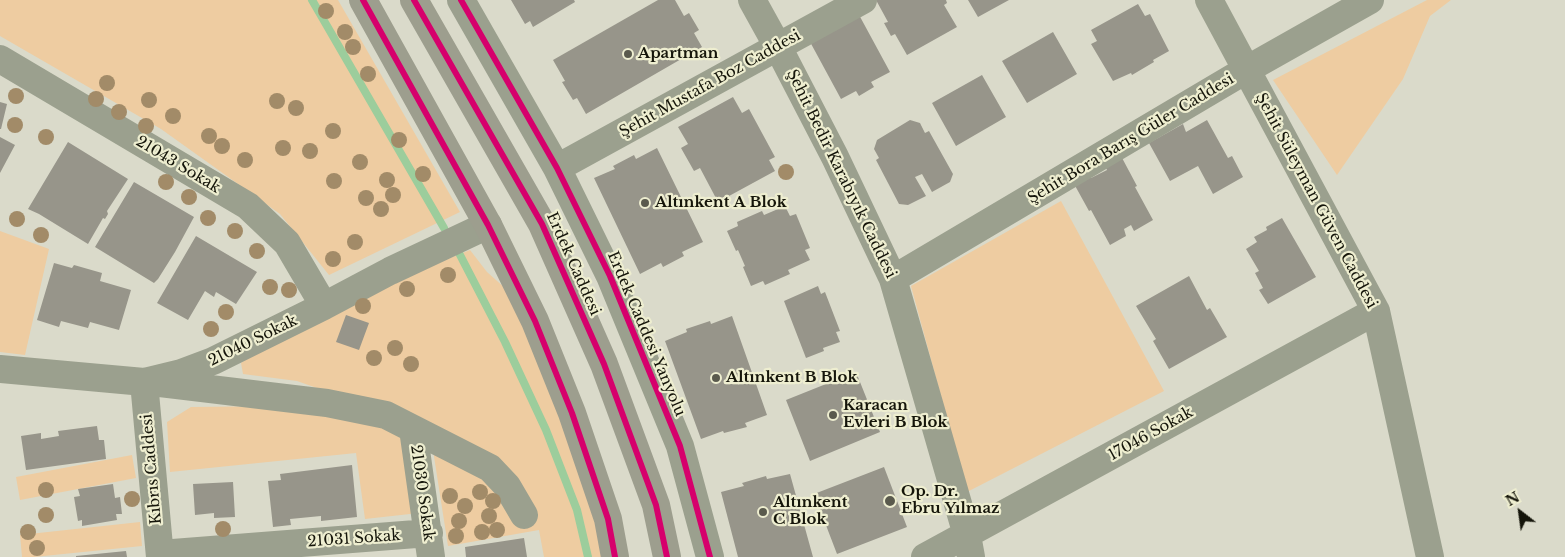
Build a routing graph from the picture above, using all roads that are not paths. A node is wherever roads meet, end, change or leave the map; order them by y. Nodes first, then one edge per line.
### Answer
1 (363, 0) edge
2 (414, 0) edge
3 (461, 0) edge
4 (752, 0) edge
5 (863, 0) edge
6 (1209, 0) edge
7 (1370, 0) edge
8 (778, 47) junction
9 (0, 59) edge
10 (1246, 70) junction
11 (556, 168) junction
12 (488, 225) junction
13 (893, 279) junction
14 (324, 306) junction
15 (1376, 311) junction
16 (0, 369) edge
17 (144, 382) junction
18 (413, 429) junction
19 (524, 515) dead end
20 (430, 545) edge
21 (969, 546) edge
22 (160, 556) edge
23 (615, 557) edge
24 (667, 557) edge
25 (710, 557) edge
26 (925, 557) edge
27 (1430, 557) edge

1 - 12 highway
2 - 24 highway, Erdek Caddesi
3 - 11 street, Erdek Caddesi Yanyolu
4 - 8 street, Şehit Bedir Karabıyık Caddesi
5 - 8 street, Şehit Mustafa Boz Caddesi
6 - 10 street, Şehit Süleyman Güven Caddesi
7 - 10 street, Şehit Bora Barış Güler Caddesi
8 - 11 street, Şehit Mustafa Boz Caddesi
8 - 13 street, Şehit Bedir Karabıyık Caddesi
9 - 14 street, 21043 Sokak
10 - 13 street, Şehit Bora Barış Güler Caddesi
10 - 15 street, Şehit Süleyman Güven Caddesi
11 - 25 street, Erdek Caddesi Yanyolu
12 - 14 street, 21040 Sokak
12 - 23 highway
13 - 21 street, Şehit Bedir Karabıyık Caddesi
14 - 17 street, 21040 Sokak
15 - 21 street, 17046 Sokak
15 - 27 street, Şehit Süleyman Güven Caddesi
16 - 17 street, 21040 Sokak
17 - 18 street
17 - 22 street, Kıbrıs Caddesi
18 - 19 street
18 - 20 street, 21030 Sokak
20 - 22 street, 21031 Sokak
21 - 26 street, 17046 Sokak

